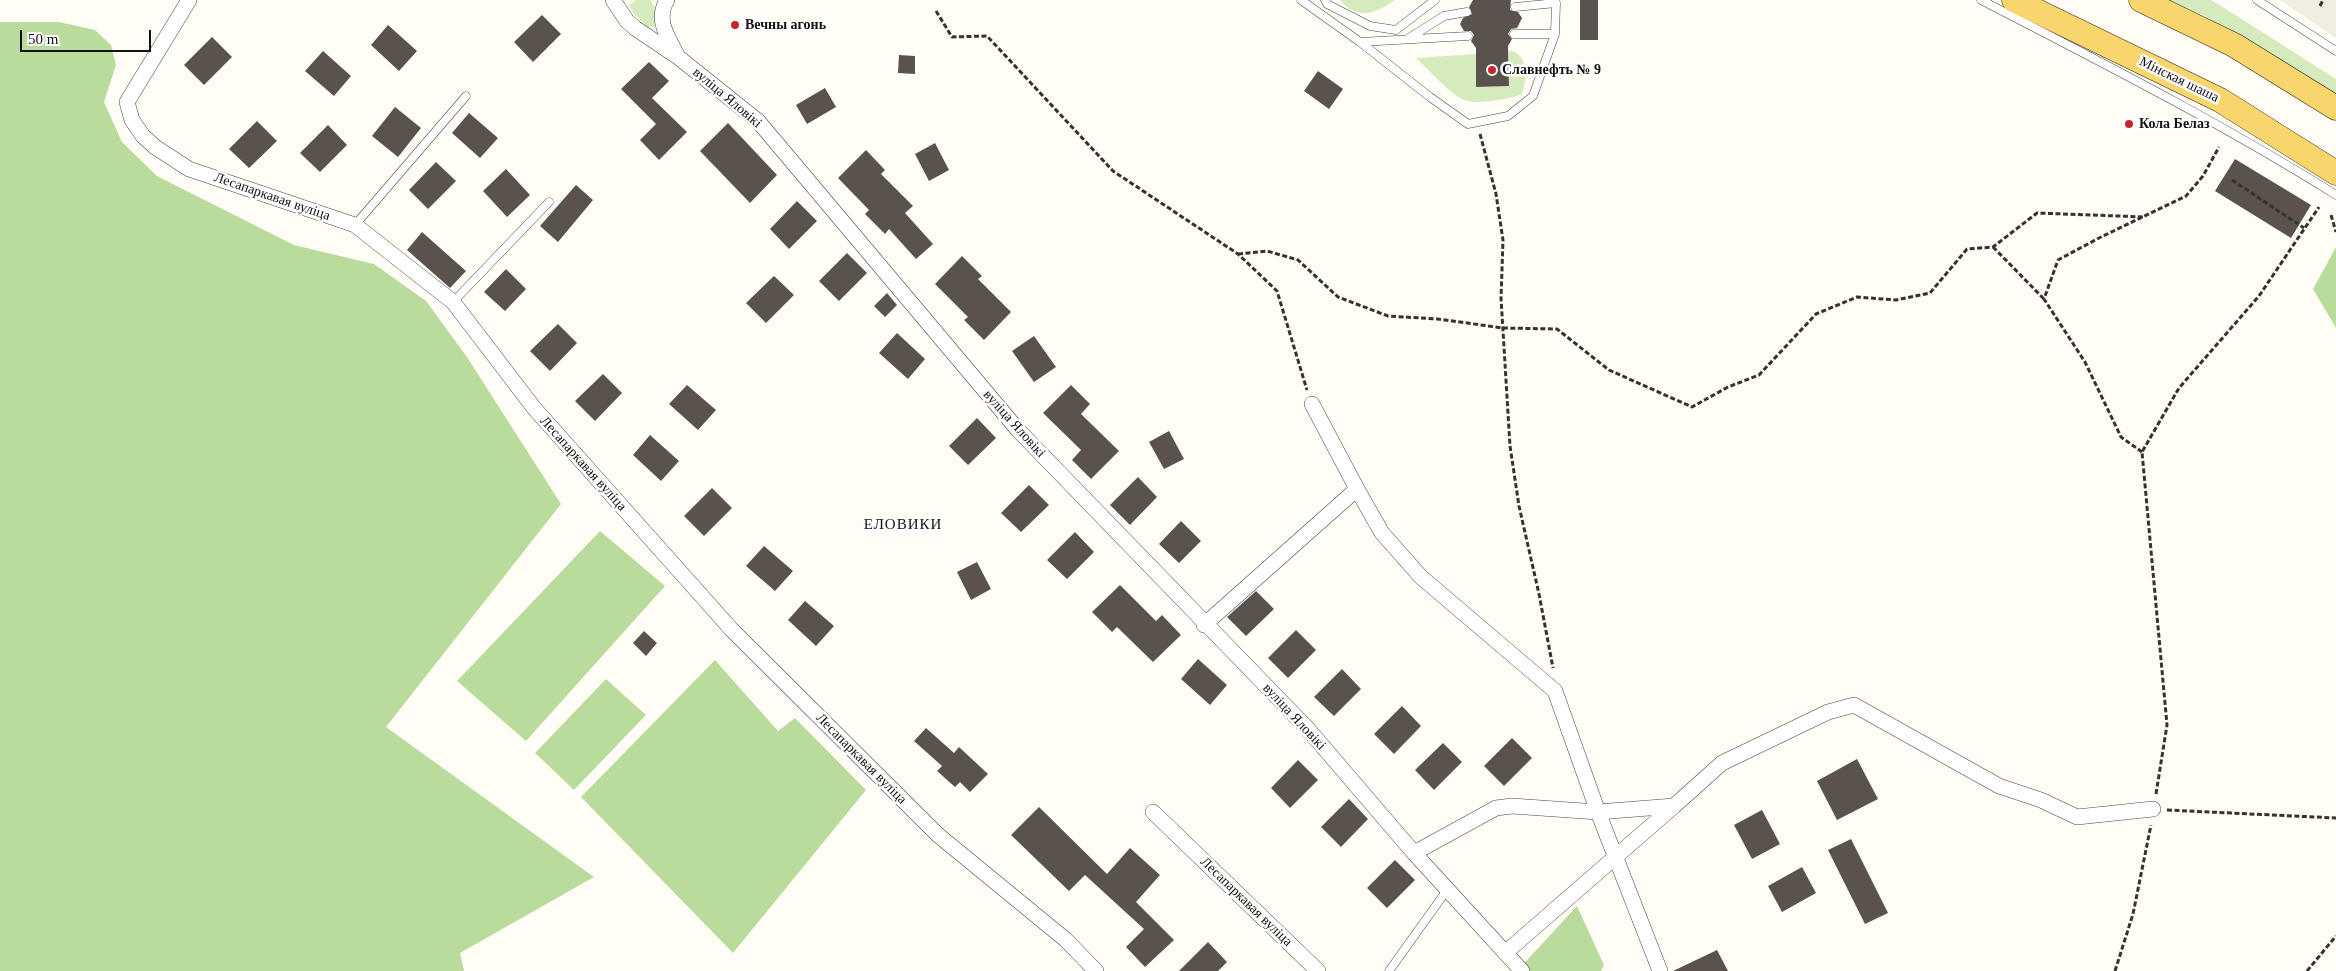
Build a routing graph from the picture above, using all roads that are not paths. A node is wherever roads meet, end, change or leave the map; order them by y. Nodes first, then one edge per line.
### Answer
1 (189, 0) edge
2 (614, 0) edge
3 (667, 0) edge
4 (1301, 0) edge
5 (1325, 0) edge
6 (1435, 0) edge
7 (1980, 0) edge
8 (2014, 0) edge
9 (2141, 0) edge
10 (2257, 0) edge
11 (1554, 1) edge
12 (1515, 7) dead end
13 (1466, 12) dead end
14 (1514, 34) dead end
15 (1555, 34) junction
16 (1468, 36) dead end
17 (1408, 39) junction
18 (1360, 42) junction
19 (2336, 51) edge
20 (678, 57) junction
21 (466, 96) dead end
22 (2336, 108) edge
23 (2336, 174) edge
24 (2336, 194) edge
25 (548, 202) dead end
26 (355, 225) junction
27 (453, 302) junction
28 (1312, 404) road end
29 (1357, 490) junction
30 (1204, 624) junction
31 (1674, 806) junction
32 (2154, 809) road end
33 (1153, 812) dead end
34 (1598, 812) junction
35 (1414, 853) junction
36 (1616, 855) junction
37 (1447, 890) junction
38 (1505, 952) junction
39 (1096, 971) edge
40 (1318, 971) edge
41 (1389, 971) edge
42 (1522, 971) edge
43 (1660, 971) edge

1 - 26 street, Лесапаркавая вуліца
2 - 20 street, вуліца Яловікі
3 - 20 street
4 - 18 lane
5 - 6 lane
7 - 24 lane
8 - 23 main road, Мінская шаша
9 - 22 main road
10 - 19 lane
11 - 12 lane
11 - 15 lane
13 - 17 lane
14 - 15 lane
15 - 18 lane
16 - 17 lane
17 - 18 lane
20 - 30 street, вуліца Яловікі
21 - 26 lane
25 - 27 lane
26 - 27 street, Лесапаркавая вуліца
27 - 39 street, Лесапаркавая вуліца
28 - 29 street
29 - 30 street
29 - 34 street
30 - 35 street, вуліца Яловікі
31 - 32 street
31 - 34 street
31 - 36 street
33 - 40 street, Лесапаркавая вуліца
34 - 35 street
34 - 36 street
35 - 37 street, вуліца Яловікі
36 - 38 street
36 - 43 street
37 - 38 street, вуліца Яловікі
37 - 41 lane
38 - 42 street, вуліца Яловікі

